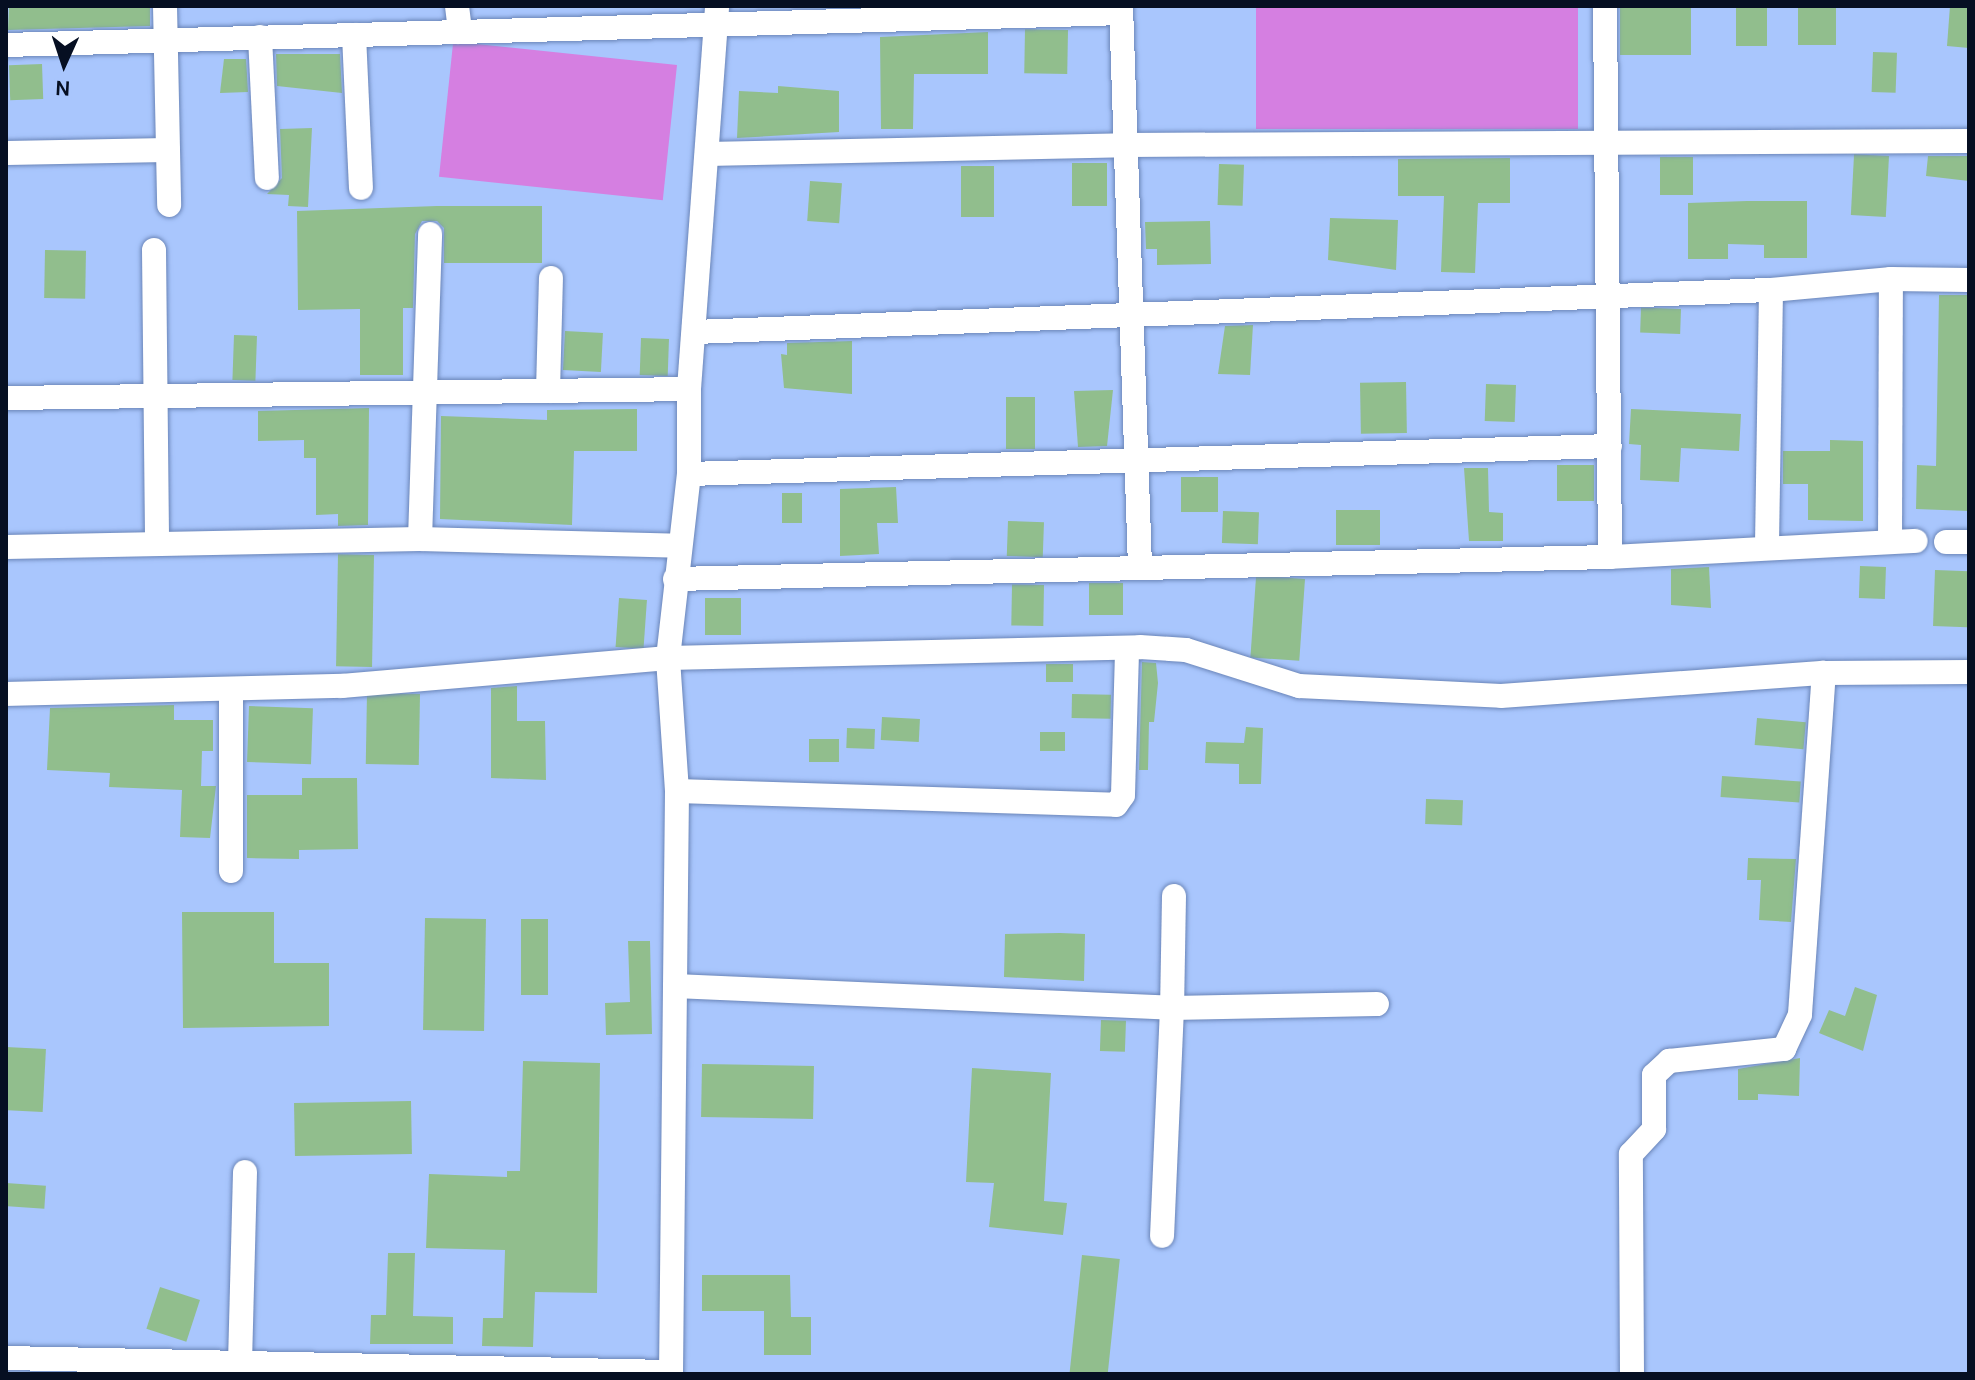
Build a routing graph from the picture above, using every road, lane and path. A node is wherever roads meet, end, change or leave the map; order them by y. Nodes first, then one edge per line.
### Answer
1 (165, 6) edge
2 (457, 6) edge
3 (1605, 6) edge
4 (1121, 10) edge
5 (716, 15) edge
6 (572, 17) edge
7 (460, 32) junction
8 (354, 35) junction
9 (260, 37) junction
10 (165, 40) junction
11 (6, 45) edge
12 (1608, 141) junction
13 (1969, 141) edge
14 (1125, 145) junction
15 (168, 150) junction
16 (6, 153) edge
17 (707, 154) junction
18 (267, 178) dead end
19 (361, 188) dead end
20 (169, 205) dead end
21 (430, 234) dead end
22 (154, 250) dead end
23 (551, 278) dead end
24 (1891, 279) junction
25 (1969, 280) edge
26 (1771, 290) junction
27 (1609, 292) junction
28 (1130, 316) junction
29 (695, 332) junction
30 (689, 389) junction
31 (548, 391) junction
32 (427, 392) junction
33 (156, 396) junction
34 (6, 398) edge
35 (1610, 446) junction
36 (1135, 460) junction
37 (689, 474) junction
38 (420, 539) junction
39 (1916, 541) dead end
40 (1890, 542) junction
41 (157, 544) junction
42 (1767, 545) junction
43 (679, 546) junction
44 (6, 547) edge
45 (1610, 557) junction
46 (1140, 568) junction
47 (675, 579) junction
48 (1127, 648) junction
49 (668, 658) junction
50 (1969, 672) edge
51 (1824, 673) junction
52 (231, 689) junction
53 (6, 694) edge
54 (677, 791) junction
55 (231, 871) dead end
56 (1174, 896) dead end
57 (675, 986) junction
58 (1377, 1004) dead end
59 (1172, 1008) junction
60 (245, 1172) dead end
61 (1162, 1236) dead end
62 (6, 1358) edge
63 (240, 1363) junction
64 (115, 1367) edge
65 (341, 1369) edge
66 (671, 1373) edge
67 (1632, 1374) edge

1 - 10 street
2 - 7 street
3 - 12 street
4 - 5 street
4 - 14 street
5 - 6 street
5 - 17 street
6 - 7 street
7 - 8 street
8 - 9 street
8 - 19 street
9 - 10 street
9 - 18 street
10 - 11 street
10 - 15 street
12 - 13 street
12 - 14 street
12 - 27 street
14 - 17 street
14 - 28 street
15 - 16 street
15 - 20 street
17 - 29 street
21 - 32 street
22 - 33 street
23 - 31 street
24 - 25 street
24 - 26 street
24 - 40 street
26 - 27 street
26 - 42 street
27 - 28 street
27 - 35 street
28 - 29 street
28 - 36 street
29 - 30 street
30 - 31 street
30 - 37 street
31 - 32 street
32 - 33 street
32 - 38 street
33 - 34 street
33 - 41 street
35 - 36 street
35 - 45 street
36 - 37 street
36 - 46 street
37 - 43 street
38 - 41 street
38 - 43 street
39 - 40 street
40 - 42 street
41 - 44 street
42 - 45 street
43 - 47 street
45 - 46 street
46 - 47 street
47 - 49 street
48 - 49 street
48 - 51 street
48 - 54 street
49 - 52 street
49 - 54 street
50 - 51 street
51 - 67 street
52 - 53 street
52 - 55 street
54 - 57 street
56 - 59 street
57 - 59 street
57 - 66 street
58 - 59 street
59 - 61 street
60 - 63 street
62 - 64 street
63 - 64 street
63 - 65 street
65 - 66 street

